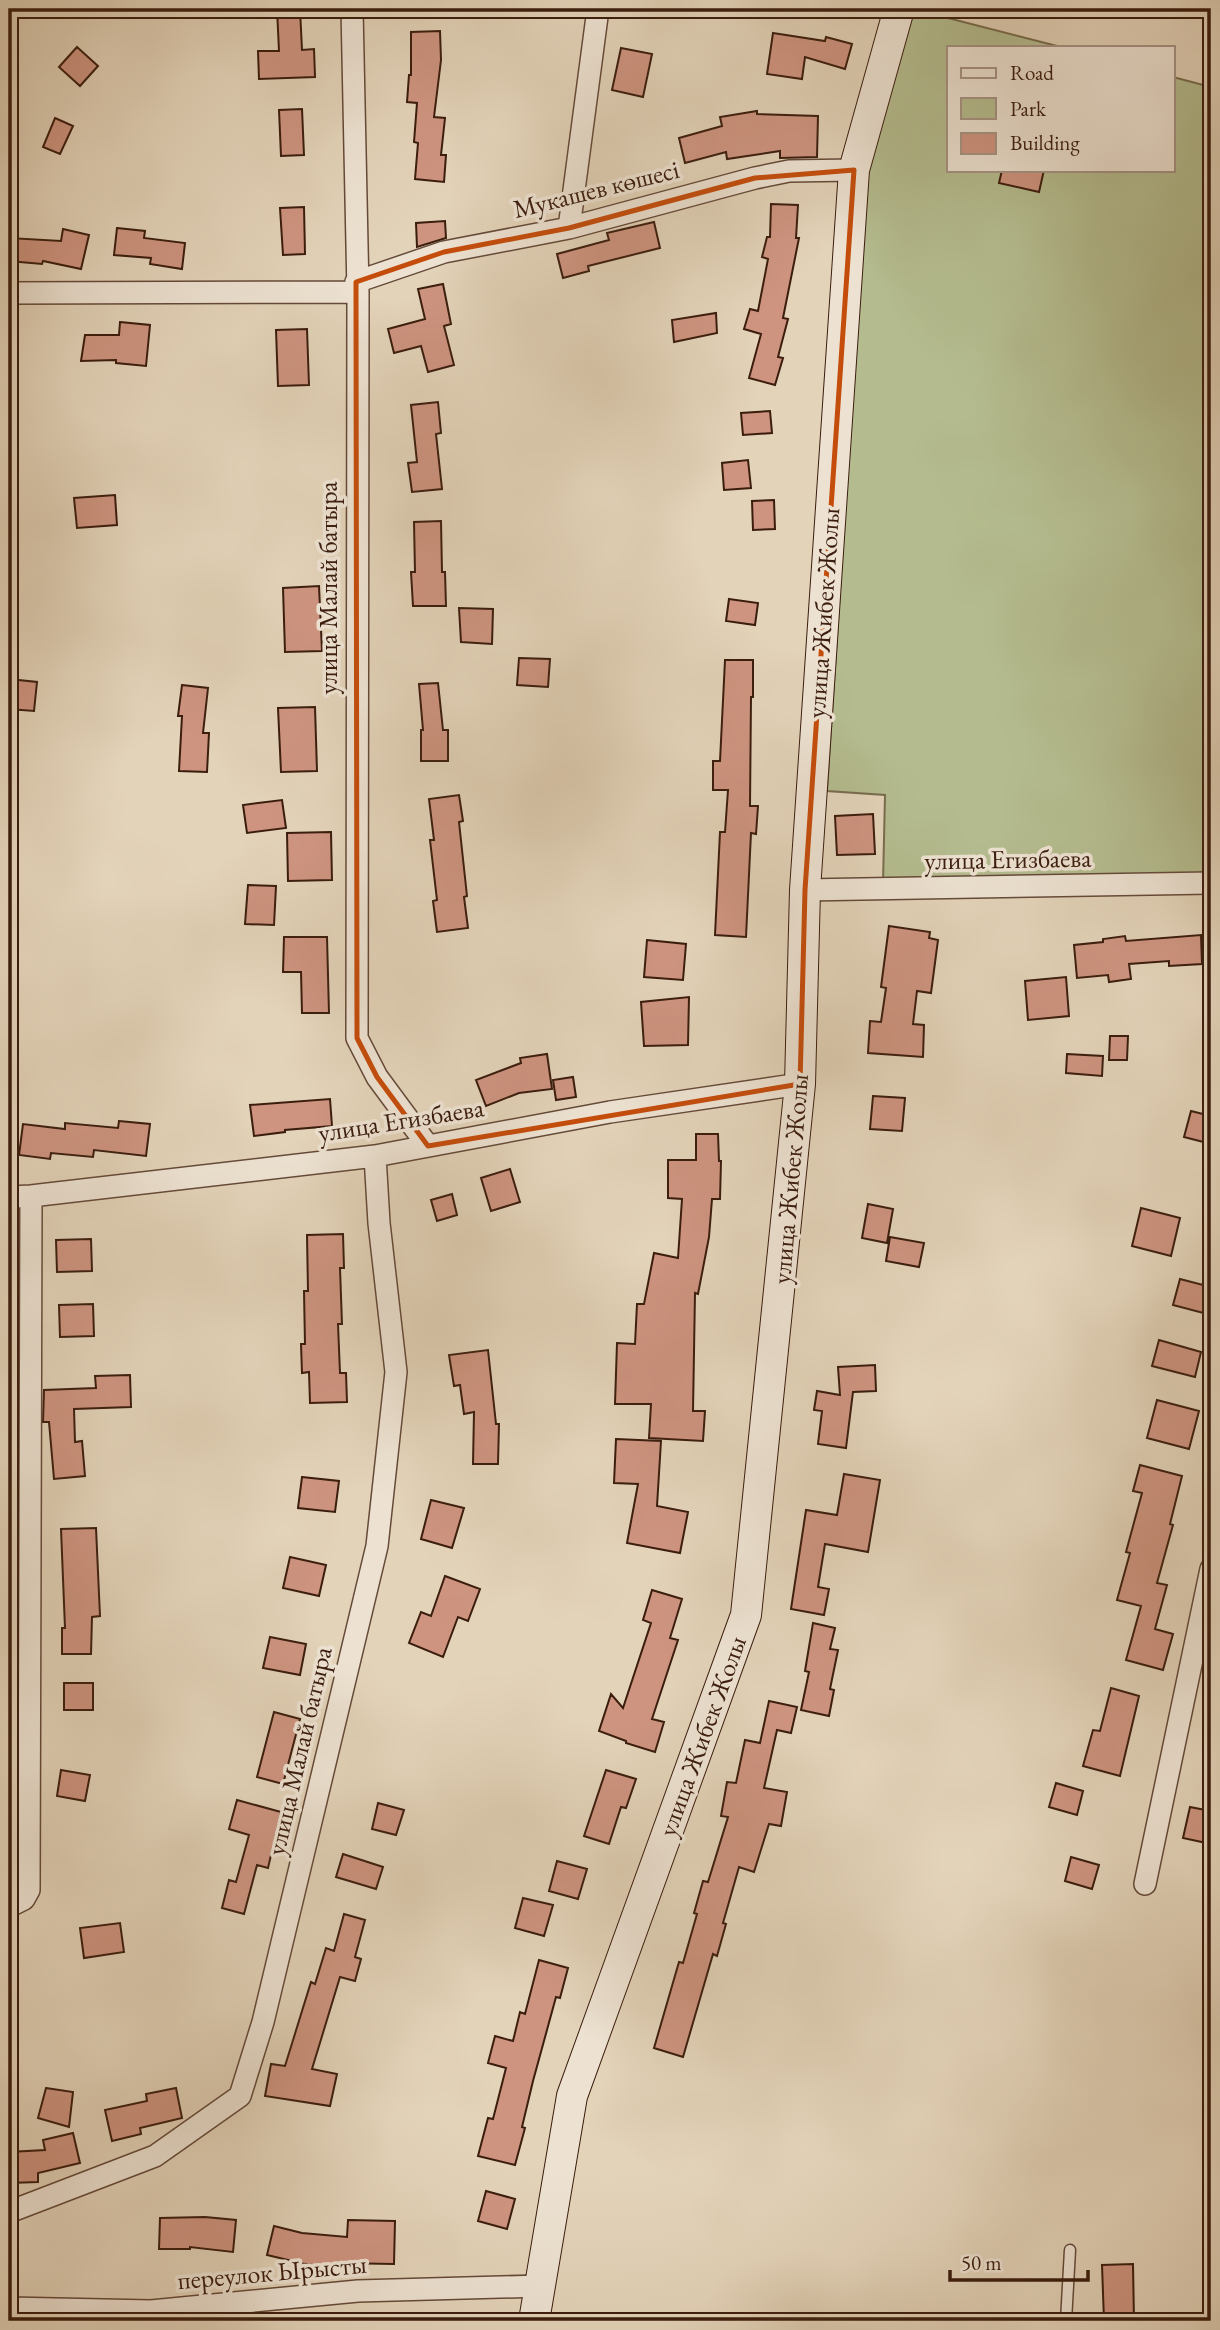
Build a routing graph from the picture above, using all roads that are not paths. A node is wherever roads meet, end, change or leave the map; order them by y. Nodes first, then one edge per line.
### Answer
1 (352, 9) edge
2 (598, 9) edge
3 (899, 9) edge
4 (853, 170) junction
5 (569, 228) junction
6 (357, 287) junction
7 (9, 293) edge
8 (1211, 883) edge
9 (805, 890) junction
10 (800, 1084) junction
11 (428, 1146) junction
12 (375, 1156) junction
13 (31, 1196) junction
14 (9, 1197) edge
15 (1211, 1569) edge
16 (1145, 1884) dead end
17 (14, 1904) dead end
18 (9, 2212) edge
19 (1070, 2250) dead end
20 (540, 2286) junction
21 (9, 2308) edge
22 (534, 2321) edge
23 (1066, 2321) edge

1 - 6 street, улица Малай батыра
2 - 5 street
3 - 4 main road, улица Жибек Жолы
4 - 5 street, Мукашев көшесі
4 - 9 main road, улица Жибек Жолы
5 - 6 street, Мукашев көшесі
6 - 7 street, Мукашев көшесі
6 - 11 street, улица Малай батыра
8 - 9 street, улица Егизбаева
9 - 10 main road, улица Жибек Жолы
10 - 11 street, улица Егизбаева
10 - 20 main road, улица Жибек Жолы
11 - 12 street, улица Егизбаева
12 - 13 street, улица Егизбаева
12 - 18 street, улица Малай батыра
13 - 14 street, улица Егизбаева
13 - 17 street
15 - 16 street
19 - 23 lane
20 - 21 street, переулок Ырысты
20 - 22 main road, улица Жибек Жолы

